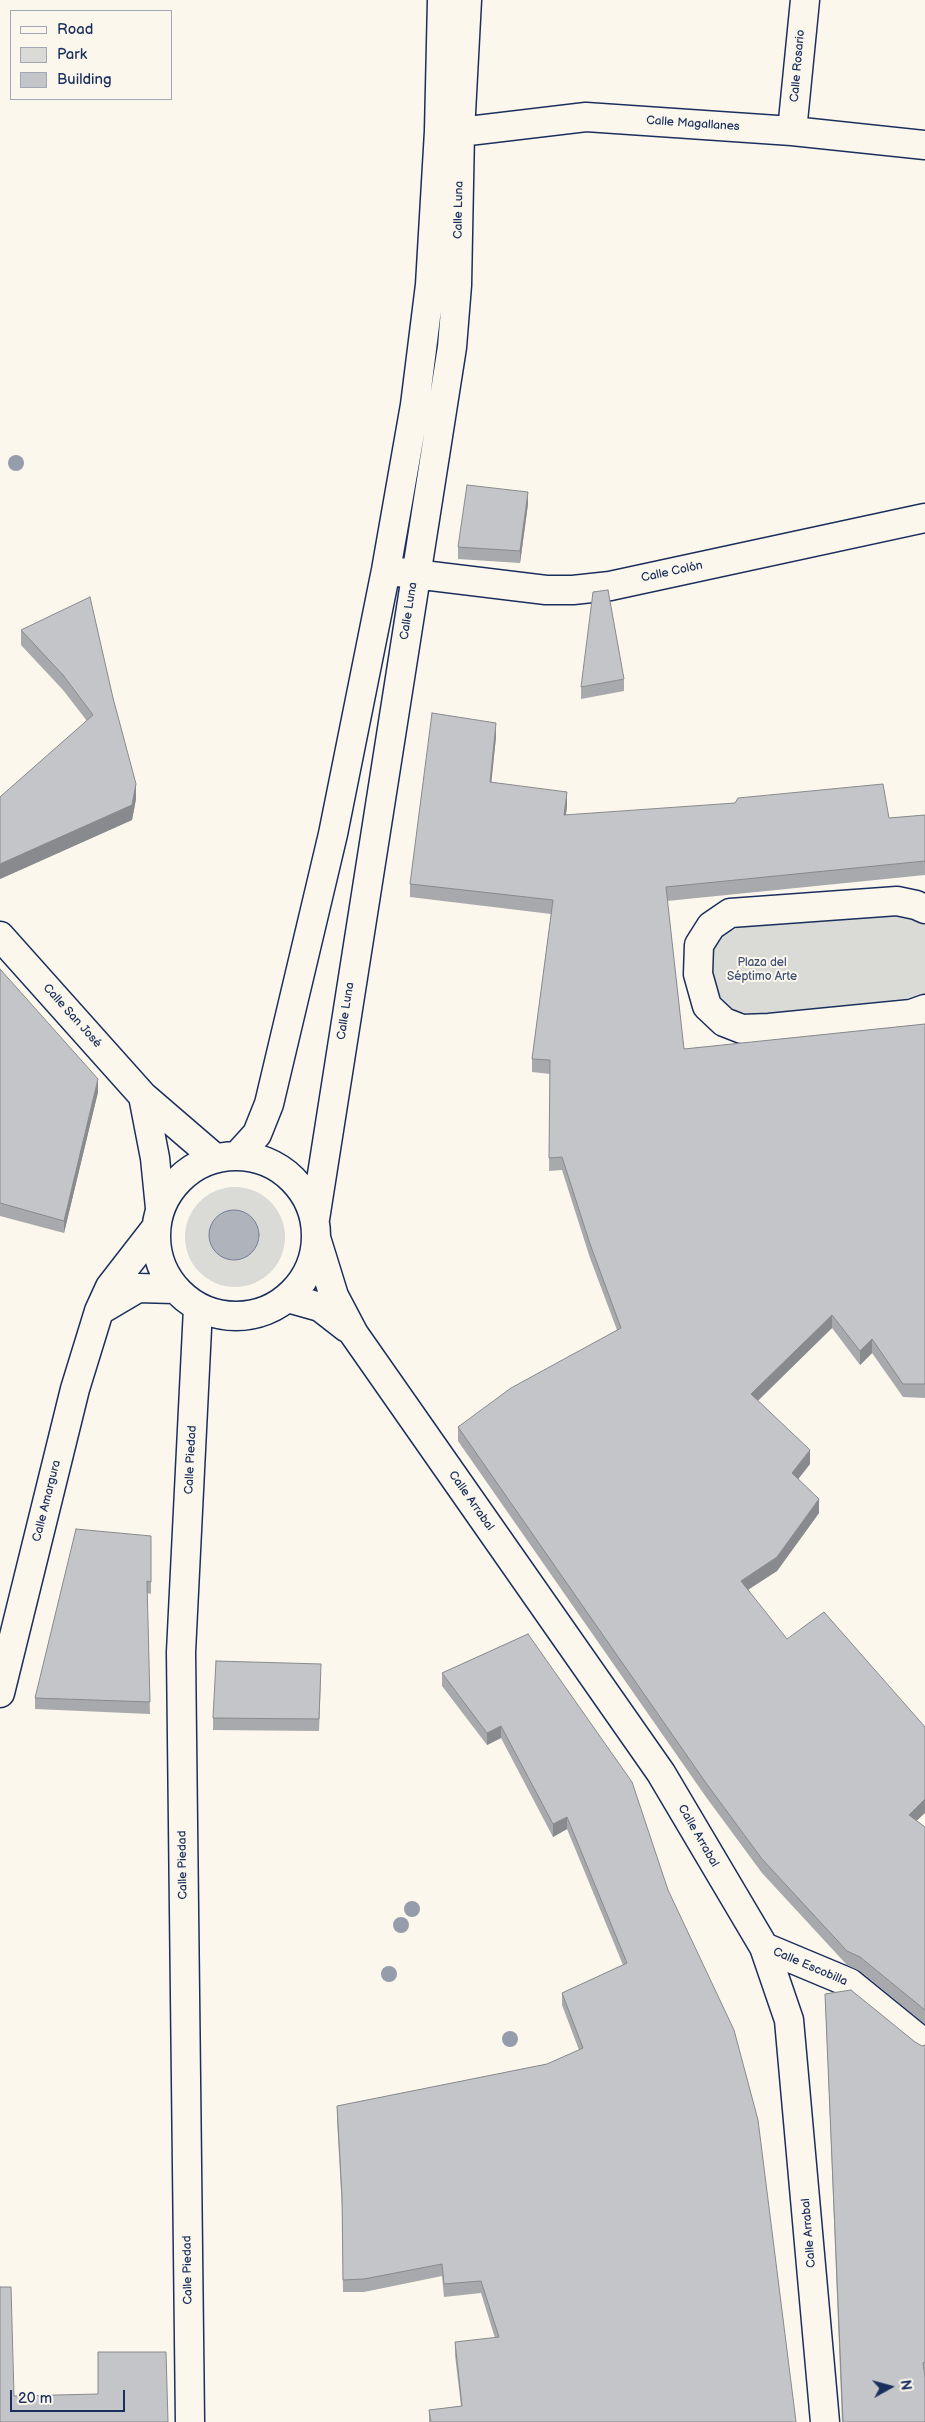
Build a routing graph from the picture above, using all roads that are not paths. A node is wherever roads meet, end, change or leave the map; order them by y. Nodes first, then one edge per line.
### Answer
1 (442, 0) edge
2 (467, 0) edge
3 (805, 0) edge
4 (792, 131) junction
5 (449, 132) junction
6 (925, 145) edge
7 (925, 518) edge
8 (386, 570) junction
9 (415, 575) junction
10 (925, 909) edge
11 (0, 936) edge
12 (925, 1009) edge
13 (143, 1096) junction
14 (226, 1156) junction
15 (157, 1218) junction
16 (316, 1230) junction
17 (174, 1289) junction
18 (288, 1298) junction
19 (198, 1308) junction
20 (99, 1311) junction
21 (354, 1334) junction
22 (0, 1693) edge
23 (764, 1948) junction
24 (925, 2044) edge
25 (190, 2422) edge
26 (826, 2422) edge

1 - 5 street, Calle Luna
2 - 5 street, Calle Luna
3 - 4 street, Calle Rosario
4 - 5 street, Calle Magallanes
4 - 6 street, Calle Magallanes
5 - 8 street, Calle Luna
5 - 9 street, Calle Luna
7 - 9 street, Calle Colón
8 - 9 street, Calle Colón
8 - 14 street, Calle Luna
9 - 16 street, Calle Luna
10 - 12 street
11 - 13 street, Calle San José
13 - 14 street, Calle San José
13 - 15 street
14 - 15 street
14 - 16 street
15 - 17 street
15 - 20 street, Calle Amargura
16 - 18 street
16 - 21 street, Calle Arrabal
17 - 19 street
17 - 20 street
18 - 19 street
18 - 21 street, Calle Arrabal
19 - 25 street, Calle Piedad
20 - 22 street, Calle Amargura
21 - 23 street, Calle Arrabal
23 - 24 street, Calle Escobilla
23 - 26 street, Calle Arrabal

